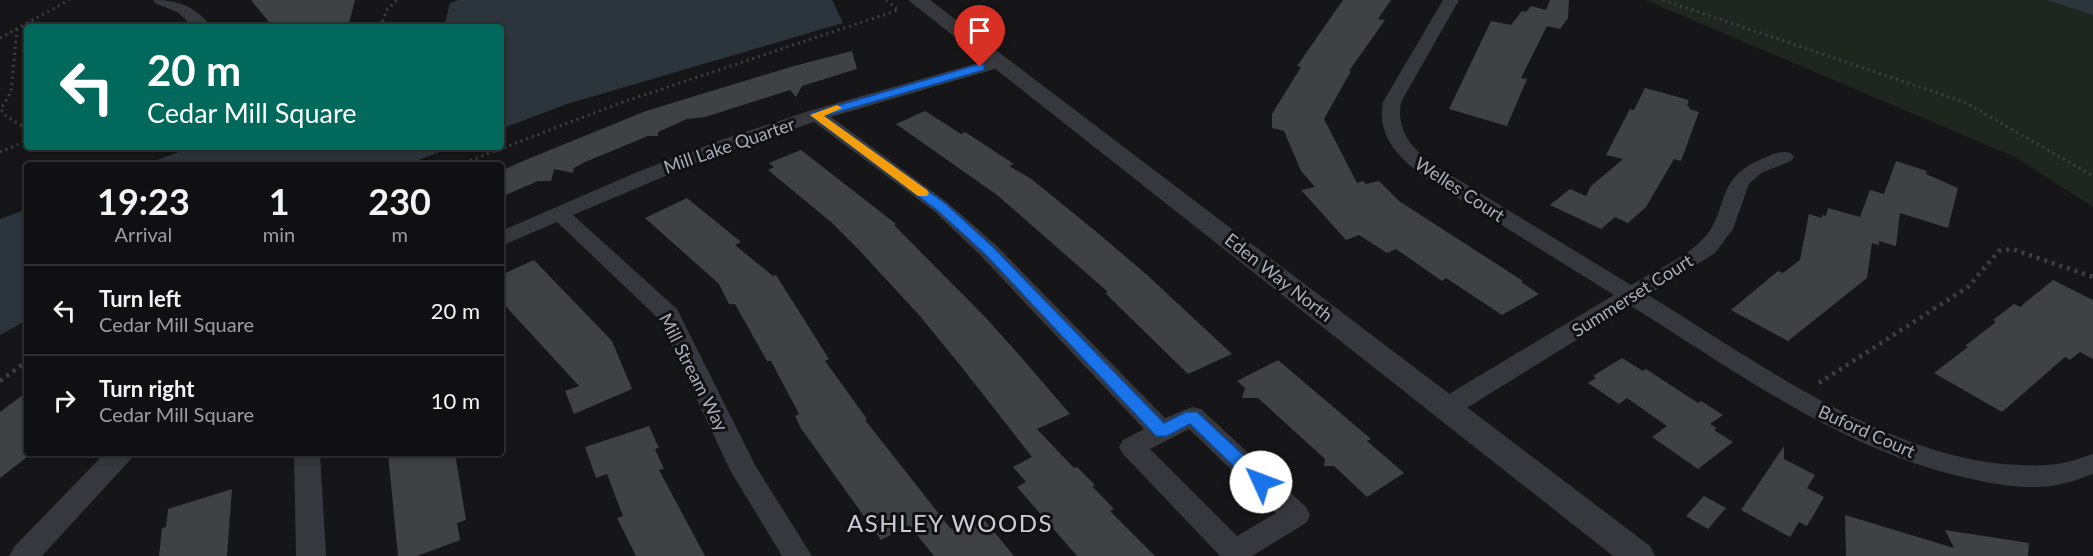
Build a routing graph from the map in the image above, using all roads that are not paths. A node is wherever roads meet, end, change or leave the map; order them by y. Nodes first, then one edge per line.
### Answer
1 (161, 0) edge
2 (1451, 0) edge
3 (907, 8) edge
4 (200, 24) edge
5 (999, 62) junction
6 (816, 115) junction
7 (1784, 157) dead end
8 (559, 213) junction
9 (504, 238) edge
10 (1632, 296) junction
11 (1448, 407) junction
12 (1162, 431) junction
13 (118, 456) edge
14 (307, 456) edge
15 (2093, 464) edge
16 (24, 556) edge
17 (311, 556) edge
18 (797, 556) edge
19 (1638, 556) edge

1 - 4 street
2 - 10 street, Welles Court
3 - 5 street, Eden Way North
5 - 6 street, Mill Lake Quarter
5 - 11 street, Eden Way North
6 - 8 street, Mill Lake Quarter
6 - 12 street
7 - 10 street, Summerset Court
8 - 9 street, Mill Lake Quarter
8 - 18 street, Mill Stream Way
10 - 11 street, Summerset Court
10 - 15 street, Buford Court
11 - 19 street, Eden Way North
12 - 12 street
13 - 16 street
14 - 17 street

